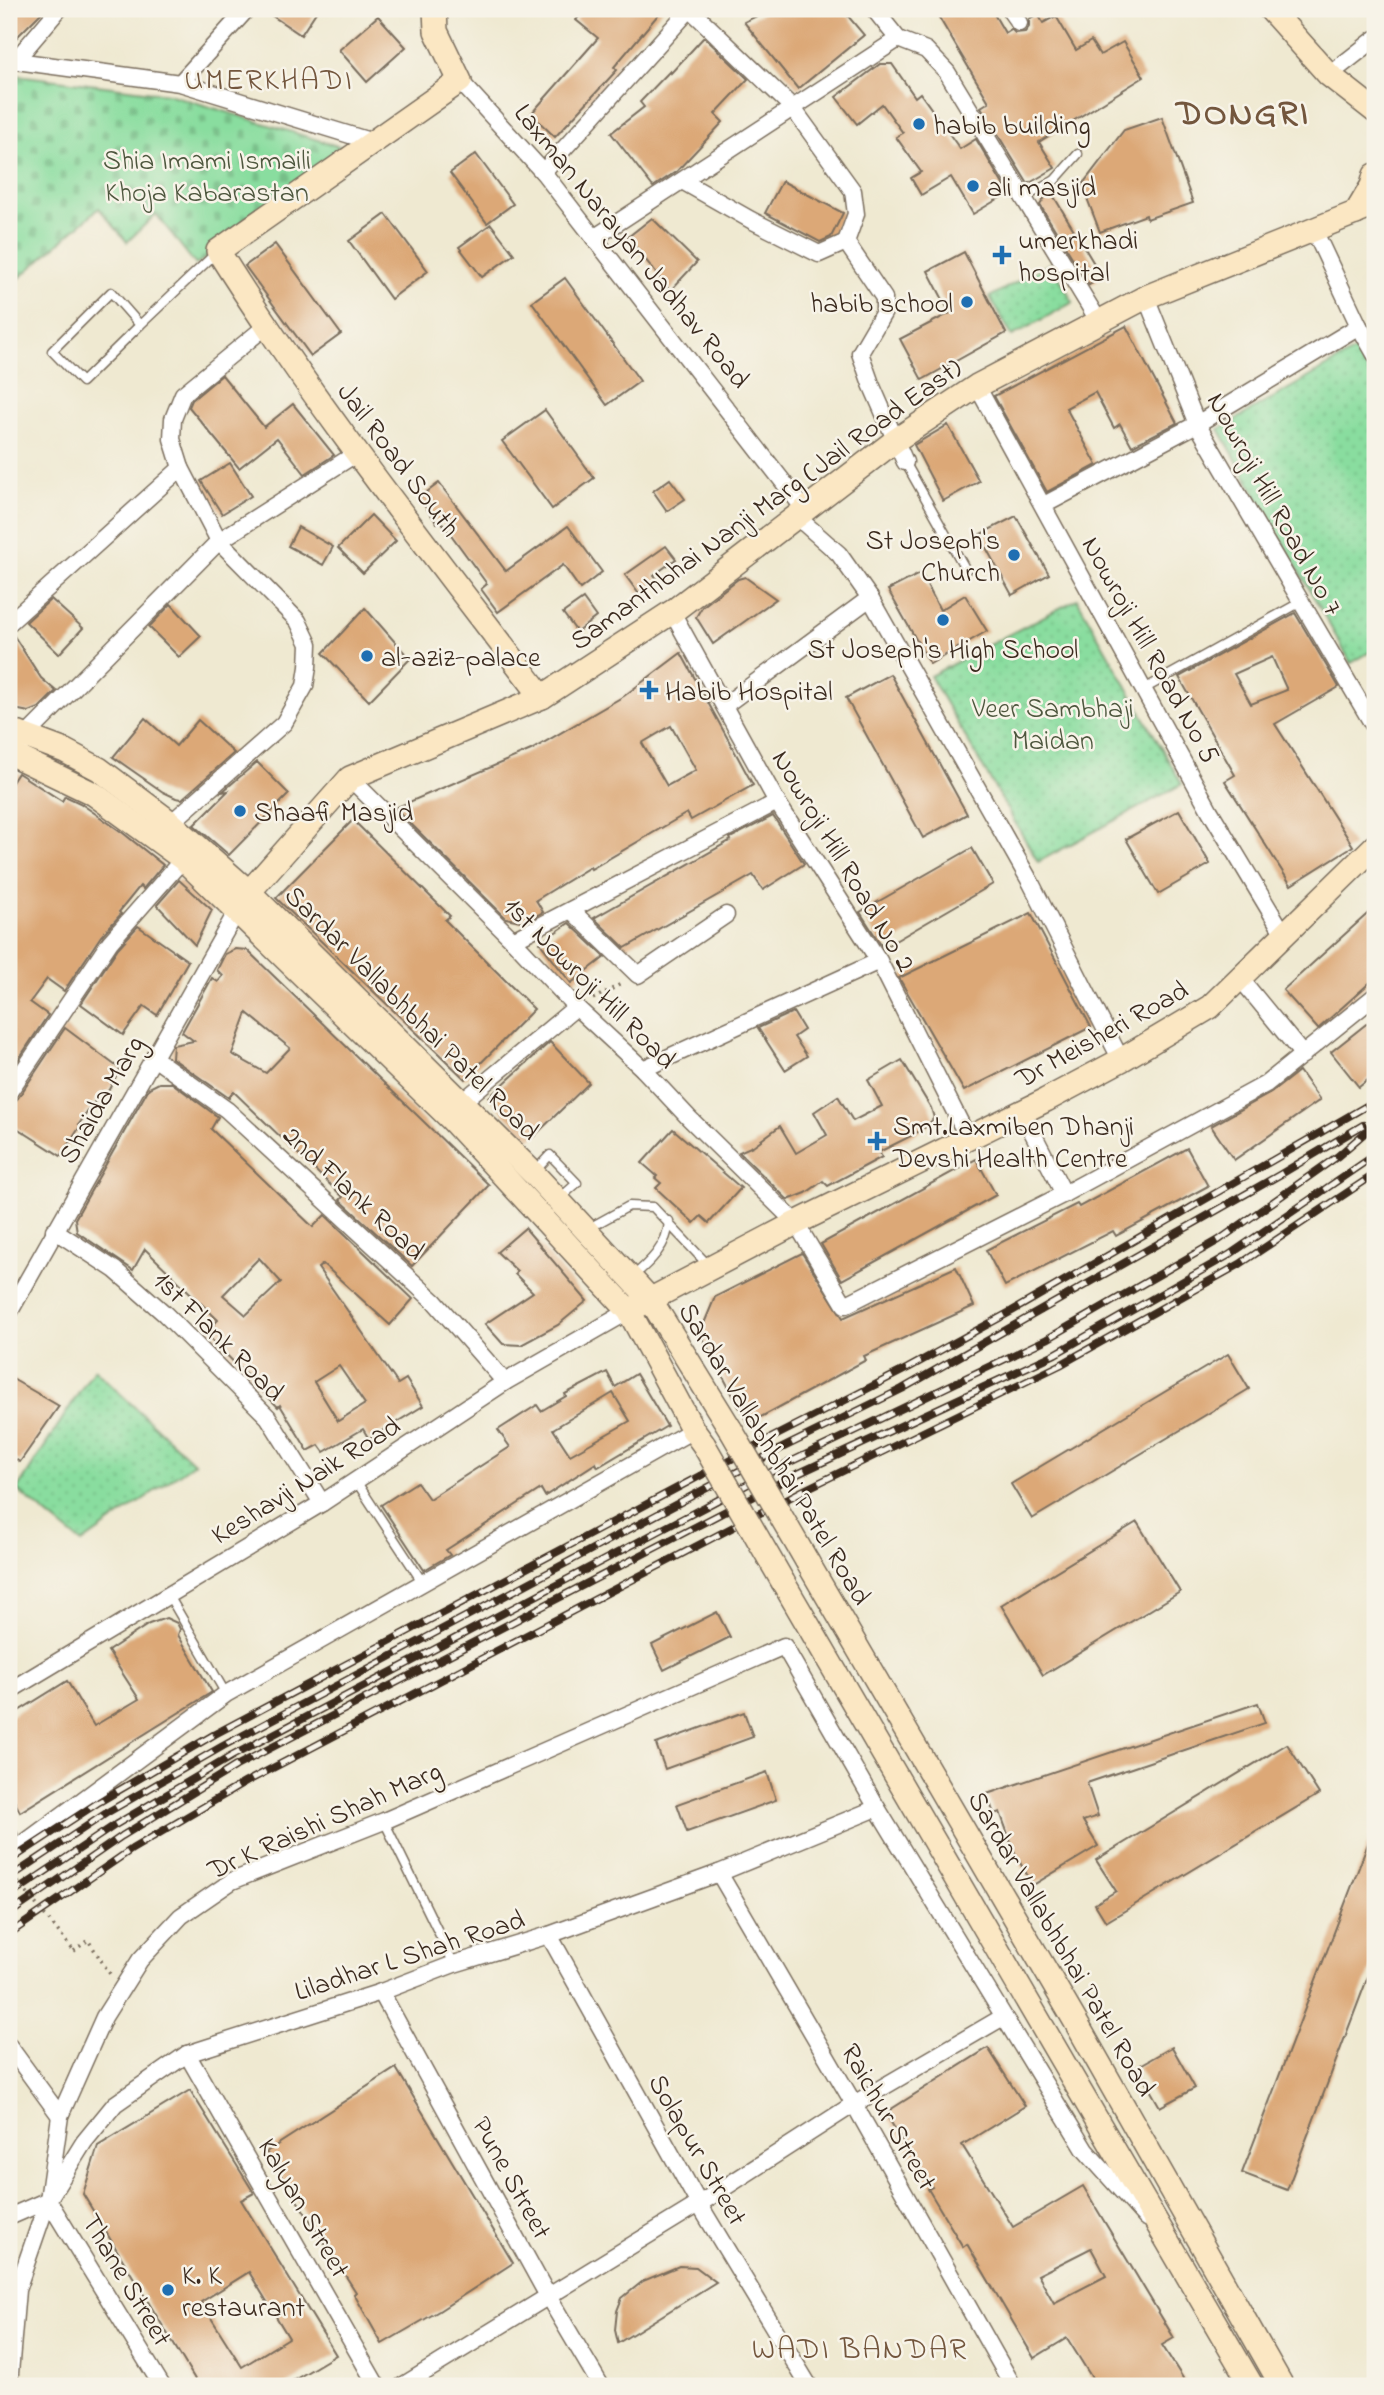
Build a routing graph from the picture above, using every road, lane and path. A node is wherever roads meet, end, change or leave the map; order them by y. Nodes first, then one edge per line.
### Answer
1 (59, 9) edge
2 (247, 9) edge
3 (435, 9) edge
4 (690, 9) edge
5 (874, 9) edge
6 (1009, 9) edge
7 (1270, 9) edge
8 (1019, 23) dead end
9 (898, 39) junction
10 (1375, 39) edge
11 (11, 61) edge
12 (1329, 75) junction
13 (460, 81) junction
14 (180, 83) junction
15 (792, 107) junction
16 (1375, 111) edge
17 (373, 142) junction
18 (1078, 154) dead end
19 (543, 172) junction
20 (1375, 175) edge
21 (684, 182) junction
22 (1024, 198) junction
23 (1370, 207) edge
24 (1313, 228) junction
25 (594, 238) junction
26 (846, 242) junction
27 (218, 251) junction
28 (1146, 297) junction
29 (1098, 320) junction
30 (140, 324) junction
31 (1359, 326) junction
32 (265, 327) junction
33 (1375, 354) edge
34 (976, 386) junction
35 (1197, 424) junction
36 (896, 440) junction
37 (357, 453) junction
38 (905, 462) joint
39 (181, 468) junction
40 (1044, 505) junction
41 (800, 513) junction
42 (219, 541) junction
43 (967, 570) dead end
44 (870, 598) junction
45 (1301, 602) junction
46 (672, 612) junction
47 (9, 623) edge
48 (1144, 689) junction
49 (542, 697) junction
50 (725, 705) junction
51 (1375, 728) edge
52 (14, 747) edge
53 (350, 778) junction
54 (777, 802) junction
55 (166, 832) junction
56 (1372, 855) edge
57 (183, 859) junction
58 (243, 901) junction
59 (571, 910) junction
60 (726, 915) dead end
61 (1285, 936) junction
62 (513, 940) junction
63 (879, 961) junction
64 (638, 975) junction
65 (1240, 978) junction
66 (1375, 996) edge
67 (576, 1007) junction
68 (1303, 1055) junction
69 (154, 1058) junction
70 (1121, 1060) junction
71 (643, 1069) junction
72 (9, 1092) edge
73 (457, 1110) junction
74 (1022, 1112) junction
75 (968, 1138) junction
76 (1064, 1194) junction
77 (669, 1222) junction
78 (796, 1223) junction
79 (586, 1229) junction
80 (54, 1230) junction
81 (710, 1268) junction
82 (631, 1278) junction
83 (650, 1299) junction
84 (629, 1311) junction
85 (9, 1313) edge
86 (505, 1382) junction
87 (698, 1438) junction
88 (356, 1481) junction
89 (322, 1503) junction
90 (423, 1583) junction
91 (168, 1594) junction
92 (9, 1691) edge
93 (226, 1694) junction
94 (877, 1808) junction
95 (384, 1821) junction
96 (12, 1842) edge
97 (9, 1871) edge
98 (719, 1873) junction
99 (549, 1935) junction
100 (454, 1964) junction
101 (121, 1990) junction
102 (381, 1992) junction
103 (1003, 2017) junction
104 (9, 2046) edge
105 (187, 2054) junction
106 (854, 2104) junction
107 (60, 2116) junction
108 (48, 2200) junction
109 (699, 2204) junction
110 (9, 2217) edge
111 (1163, 2235) junction
112 (1207, 2254) junction
113 (1183, 2269) junction
114 (549, 2298) junction
115 (9, 2385) edge
116 (162, 2386) edge
117 (377, 2386) edge
118 (402, 2386) edge
119 (601, 2386) edge
120 (809, 2386) edge
121 (1013, 2386) edge
122 (1252, 2386) edge
123 (1282, 2386) edge

1 - 11 street
2 - 14 street
3 - 13 main road, Laxman Narayan Jadhav Road
4 - 15 street
4 - 19 street
5 - 9 street
6 - 8 street
7 - 12 main road
9 - 15 street
9 - 22 street
10 - 12 street
11 - 14 street
12 - 16 main road
13 - 17 main road
13 - 19 street, Laxman Narayan Jadhav Road
14 - 17 street
15 - 21 street
15 - 26 street
17 - 27 main road
18 - 22 lane
19 - 25 street, Laxman Narayan Jadhav Road
20 - 23 main road
21 - 25 street
21 - 26 street
22 - 29 street
23 - 24 main road, Samanthbhai Nanji Marg (Jail Road East)
24 - 28 main road, Samanthbhai Nanji Marg (Jail Road East)
24 - 31 street
25 - 41 street, Laxman Narayan Jadhav Road
26 - 36 street
27 - 30 lane
27 - 32 main road, Jail Road South
28 - 29 main road, Samanthbhai Nanji Marg (Jail Road East)
28 - 35 street, Nowroji Hill Road No 7
29 - 34 main road, Samanthbhai Nanji Marg (Jail Road East)
30 - 30 lane
31 - 33 street
31 - 35 street
32 - 37 main road, Jail Road South
32 - 39 street
34 - 36 main road, Samanthbhai Nanji Marg (Jail Road East)
34 - 40 street, Nowroji Hill Road No 5
35 - 40 street
35 - 45 street, Nowroji Hill Road No 7
36 - 38 street
36 - 41 main road, Samanthbhai Nanji Marg (Jail Road East)
37 - 42 street
37 - 49 main road, Jail Road South
38 - 43 lane
39 - 42 street
39 - 47 street
40 - 48 street, Nowroji Hill Road No 5
41 - 44 street, Laxman Narayan Jadhav Road
41 - 46 main road, Samanthbhai Nanji Marg (Jail Road East)
42 - 52 street
42 - 55 street
44 - 50 street
44 - 70 street, Laxman Narayan Jadhav Road
45 - 48 lane
45 - 51 street, Nowroji Hill Road No 7
46 - 49 main road, Samanthbhai Nanji Marg (Jail Road East)
46 - 50 street, Nowroji Hill Road No 2
48 - 61 street, Nowroji Hill Road No 5
49 - 53 main road, Samanthbhai Nanji Marg (Jail Road East)
50 - 54 street, Nowroji Hill Road No 2
52 - 55 main road, Sardar Vallabhbhai Patel Road
53 - 58 main road, Samanthbhai Nanji Marg (Jail Road East)
53 - 62 street, 1st Nowroji Hill Road
54 - 59 street
54 - 63 street, Nowroji Hill Road No 2
55 - 57 main road, Sardar Vallabhbhai Patel Road
55 - 58 main road, Sardar Vallabhbhai Patel Road
56 - 61 main road, Dr Meisheri Road
57 - 58 main road, Sardar Vallabhbhai Patel Road
57 - 72 street
58 - 69 street, Shaida Marg
58 - 73 main road, Sardar Vallabhbhai Patel Road
59 - 62 street
59 - 64 street
60 - 64 street
61 - 65 main road, Dr Meisheri Road
62 - 67 street, 1st Nowroji Hill Road
63 - 71 street
63 - 75 street, Nowroji Hill Road No 2
64 - 67 path
65 - 68 street
65 - 70 main road, Dr Meisheri Road
66 - 68 street
67 - 71 street, 1st Nowroji Hill Road
67 - 73 street
68 - 76 street
69 - 80 street, Shaida Marg
69 - 86 street, 2nd Flank Road
70 - 74 main road, Dr Meisheri Road
71 - 78 street, 1st Nowroji Hill Road
73 - 79 main road, Sardar Vallabhbhai Patel Road
73 - 84 main road, Sardar Vallabhbhai Patel Road
74 - 75 main road, Dr Meisheri Road
74 - 76 street
75 - 78 main road, Dr Meisheri Road
76 - 78 street, 1st Nowroji Hill Road
77 - 79 lane
77 - 81 lane
77 - 82 lane
78 - 81 main road, Dr Meisheri Road
79 - 82 main road, Sardar Vallabhbhai Patel Road
80 - 85 street, Shaida Marg
80 - 89 street, 1st Flank Road
81 - 83 main road, Dr Meisheri Road
82 - 83 main road, Sardar Vallabhbhai Patel Road
83 - 84 main road, Dr Meisheri Road
83 - 112 main road, Sardar Vallabhbhai Patel Road, bridge
84 - 86 street, Keshavji Naik Road
84 - 87 main road, Sardar Vallabhbhai Patel Road
86 - 88 street, Keshavji Naik Road
87 - 90 street
87 - 111 main road, Sardar Vallabhbhai Patel Road, bridge
88 - 89 street, Keshavji Naik Road
88 - 90 lane
89 - 91 street, Keshavji Naik Road
90 - 93 street
91 - 92 street, Keshavji Naik Road
91 - 93 lane
93 - 96 street
94 - 95 street, Dr K Raishi Shah Marg
94 - 98 street, Liladhar L Shah Road
94 - 103 street
95 - 100 lane
95 - 101 street, Dr K Raishi Shah Marg
97 - 101 path, bridge
98 - 99 street, Liladhar L Shah Road
98 - 106 street, Raichur Street
99 - 100 street, Liladhar L Shah Road
99 - 109 street, Solapur Street
100 - 102 street, Liladhar L Shah Road
101 - 107 street, Dr K Raishi Shah Marg
102 - 105 street, Liladhar L Shah Road
102 - 114 street, Pune Street
103 - 106 street
103 - 111 street
104 - 107 street
105 - 108 street, Liladhar L Shah Road
105 - 117 street, Kalyan Street
106 - 109 street
106 - 121 street, Raichur Street
107 - 108 street, Dr K Raishi Shah Marg
108 - 110 street
108 - 115 street
108 - 116 street, Thane Street
109 - 114 street
109 - 120 street, Solapur Street
111 - 113 main road, Sardar Vallabhbhai Patel Road
112 - 113 main road
112 - 123 main road, Sardar Vallabhbhai Patel Road
113 - 122 main road, Sardar Vallabhbhai Patel Road
114 - 118 street
114 - 119 street, Pune Street

